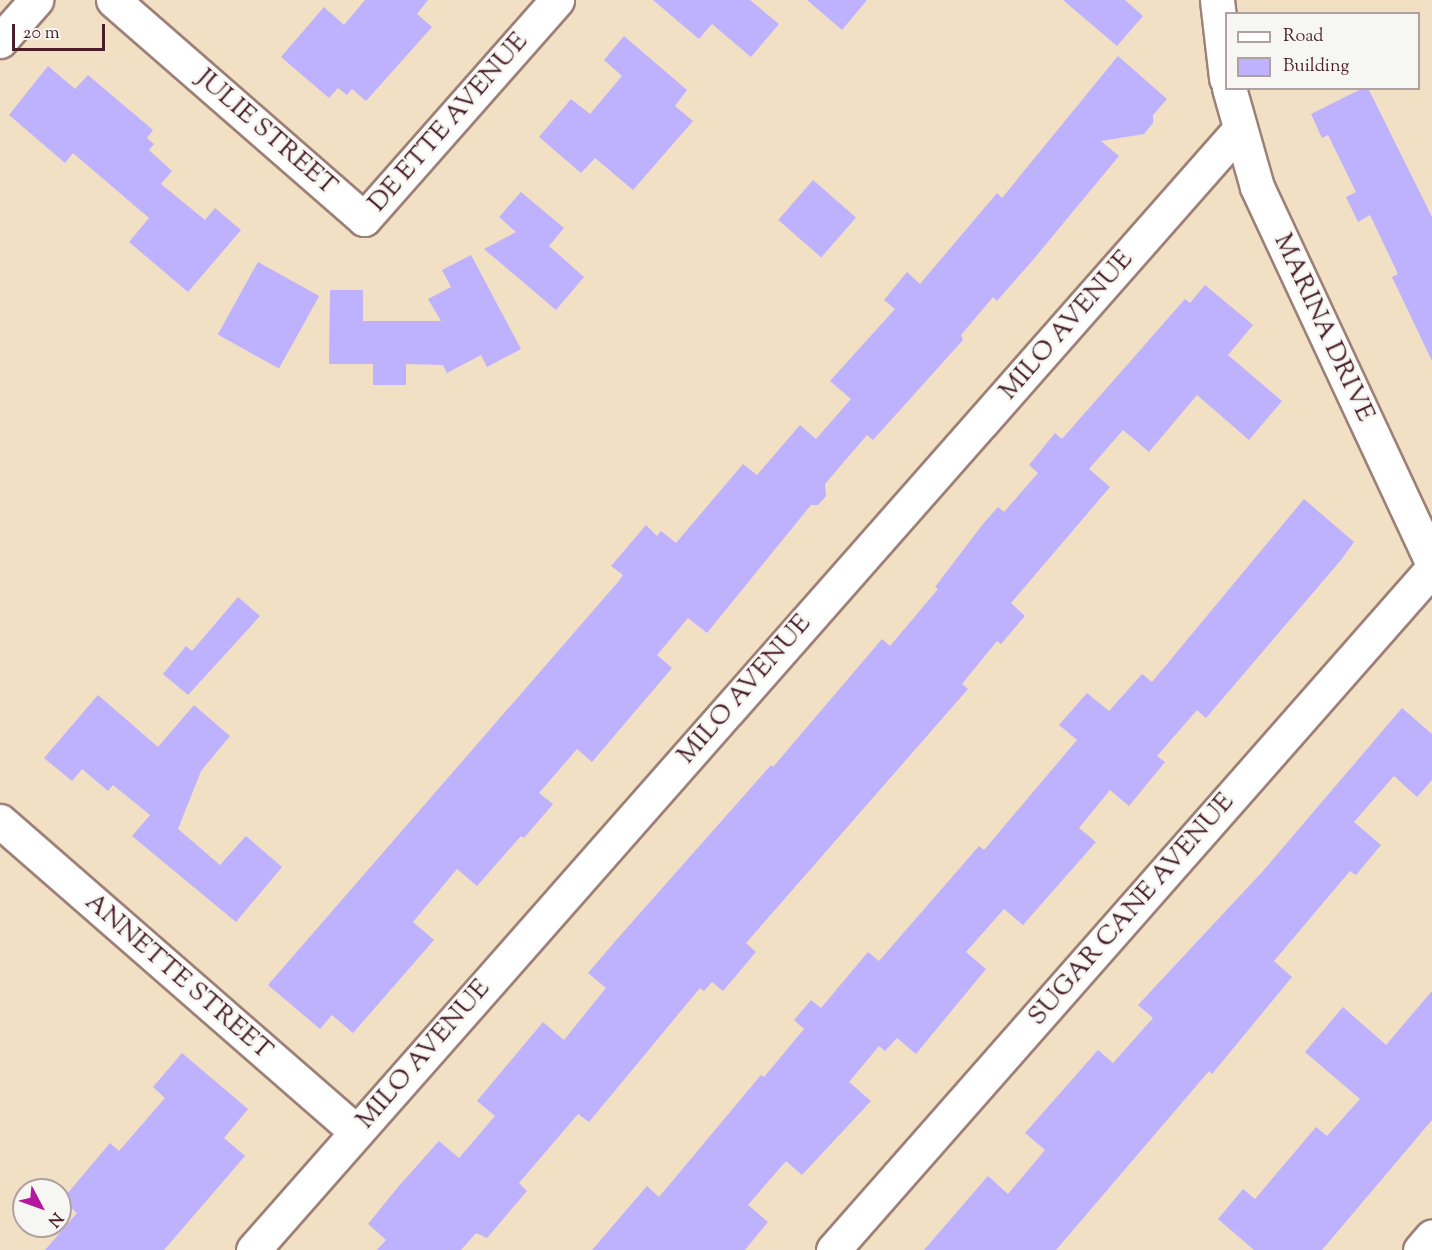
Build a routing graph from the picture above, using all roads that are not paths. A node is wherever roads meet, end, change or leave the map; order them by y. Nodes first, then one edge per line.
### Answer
1 (36, 0) edge
2 (113, 0) edge
3 (557, 0) edge
4 (1217, 0) edge
5 (0, 41) edge
6 (1225, 62) edge
7 (1229, 90) edge
8 (1238, 131) junction
9 (364, 219) joint
10 (1432, 563) edge
11 (1432, 569) edge
12 (0, 821) edge
13 (356, 1132) junction
14 (1432, 1236) edge
15 (253, 1250) edge
16 (833, 1250) edge
17 (1420, 1250) edge

1 - 5 street
2 - 9 street, JULIE STREET
3 - 9 street, DE ETTE AVENUE
4 - 6 street
7 - 8 street, MARINA DRIVE
8 - 10 street, MARINA DRIVE
8 - 13 street, MILO AVENUE
11 - 16 street, SUGAR CANE AVENUE
12 - 13 street, ANNETTE STREET
13 - 15 street, MILO AVENUE
14 - 17 street

